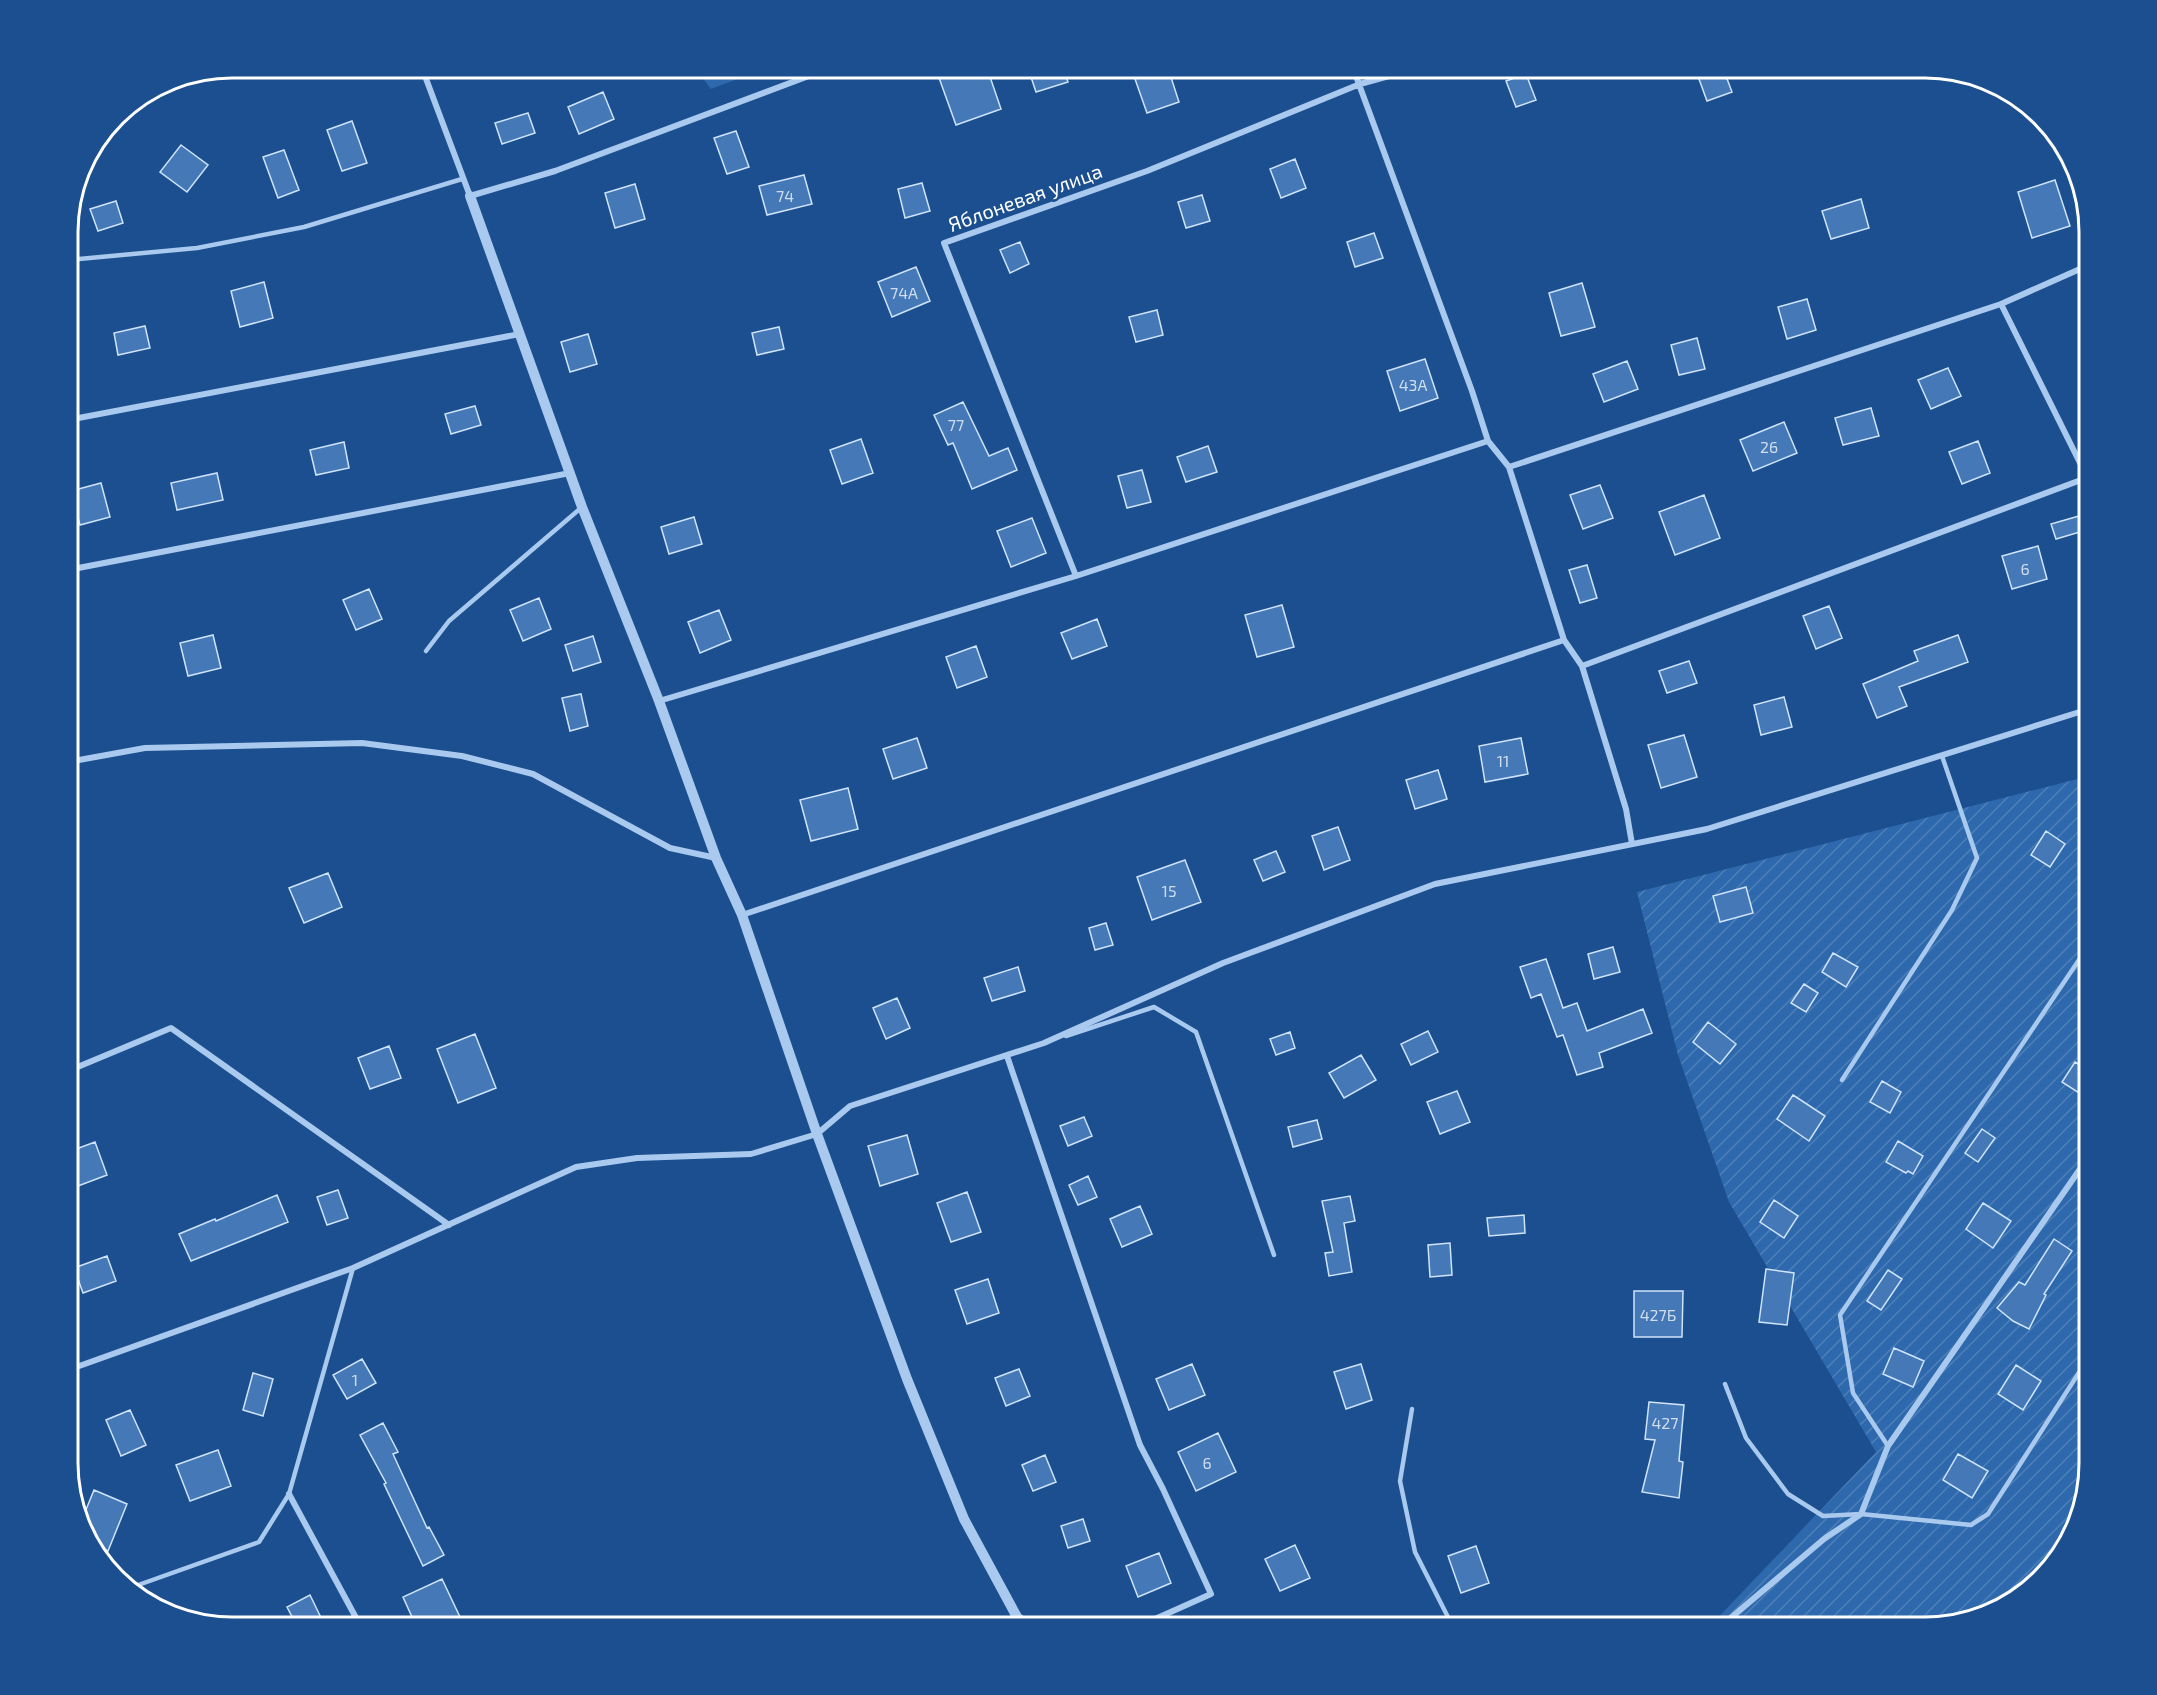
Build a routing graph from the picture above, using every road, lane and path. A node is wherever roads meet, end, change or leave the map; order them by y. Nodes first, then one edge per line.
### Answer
1 (426, 78) edge
2 (803, 78) edge
3 (1357, 78) edge
4 (1382, 78) edge
5 (1360, 84) junction
6 (462, 179) junction
7 (470, 196) junction
8 (79, 259) dead end
9 (2079, 270) edge
10 (2001, 304) junction
11 (520, 334) junction
12 (78, 418) edge
13 (1488, 441) junction
14 (2079, 459) edge
15 (1509, 467) junction
16 (570, 473) junction
17 (2079, 483) edge
18 (582, 507) junction
19 (78, 568) edge
20 (1076, 576) junction
21 (1564, 640) junction
22 (426, 651) dead end
23 (1582, 666) junction
24 (659, 701) junction
25 (2079, 713) edge
26 (1942, 756) junction
27 (78, 760) edge
28 (1632, 844) junction
29 (716, 858) junction
30 (742, 915) junction
31 (2079, 961) edge
32 (1044, 1043) junction
33 (1007, 1056) junction
34 (78, 1067) edge
35 (1842, 1080) dead end
36 (817, 1134) junction
37 (2079, 1171) edge
38 (449, 1225) junction
39 (1274, 1255) dead end
40 (353, 1268) junction
41 (78, 1366) edge
42 (2079, 1374) edge
43 (1725, 1384) dead end
44 (1412, 1409) dead end
45 (1888, 1446) junction
46 (289, 1494) junction
47 (1861, 1514) junction
48 (138, 1585) edge
49 (355, 1617) edge
50 (1017, 1617) edge
51 (1161, 1617) edge
52 (1448, 1617) edge
53 (1733, 1617) edge

1 - 6 street
2 - 7 street
3 - 5 street
4 - 5 street, Яблоневая улица
5 - 13 street
5 - 20 street, Яблоневая улица
6 - 7 street
6 - 8 lane
7 - 11 street
9 - 10 street
10 - 14 street
10 - 15 street
11 - 12 street
11 - 16 street
13 - 15 street
13 - 20 street
15 - 21 street
16 - 18 street
16 - 19 street
17 - 23 street
18 - 22 lane
18 - 24 street
20 - 24 street
21 - 23 street
21 - 30 street
23 - 28 street
24 - 29 street
25 - 26 street
26 - 28 street
26 - 35 lane
27 - 29 street
28 - 32 street
29 - 30 street
30 - 36 street
31 - 45 lane
32 - 33 street
32 - 39 lane
33 - 36 street
33 - 51 street
34 - 38 street
36 - 38 street
36 - 50 street
37 - 45 street
38 - 40 street
40 - 41 street
40 - 46 lane
42 - 47 lane
43 - 47 lane
44 - 52 lane
45 - 47 street
46 - 48 lane
46 - 49 street
47 - 53 street

